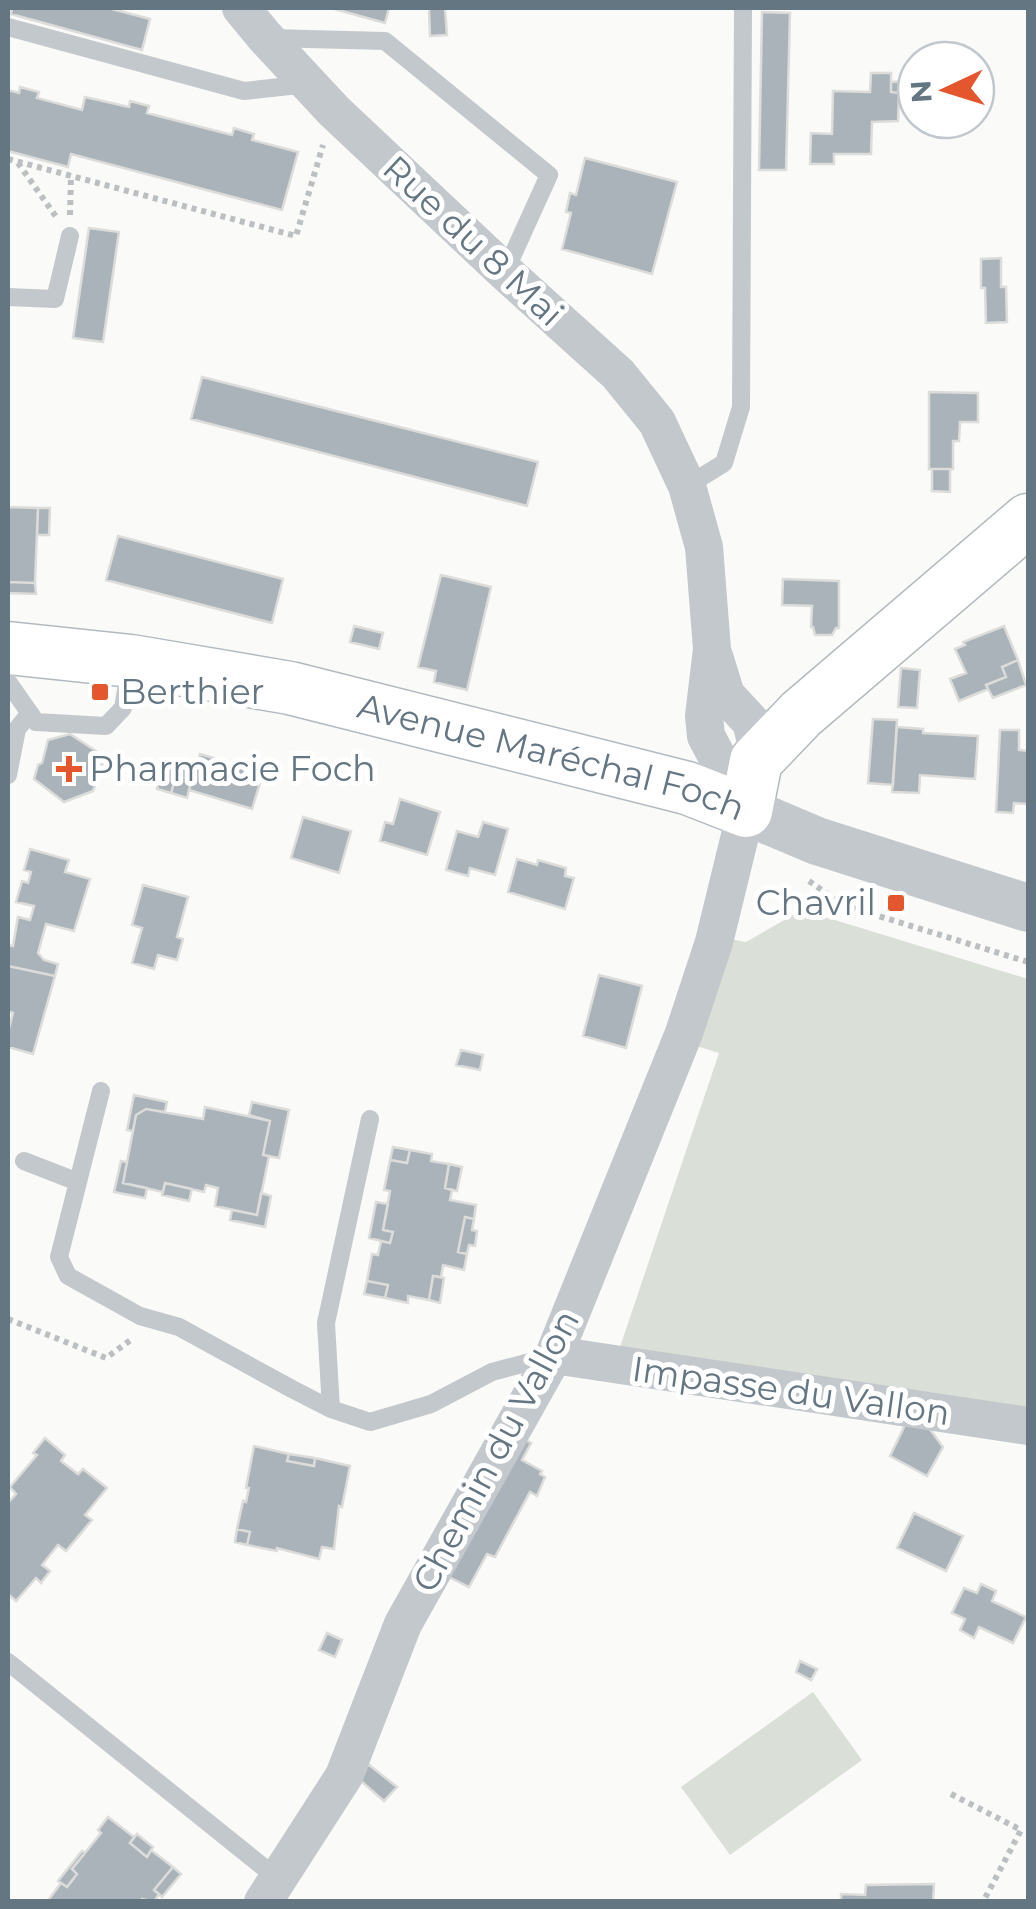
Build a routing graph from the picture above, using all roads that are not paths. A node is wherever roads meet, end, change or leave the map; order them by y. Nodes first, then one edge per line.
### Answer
1 (241, 8) edge
2 (743, 8) edge
3 (8, 27) edge
4 (265, 38) junction
5 (322, 97) junction
6 (70, 236) road end
7 (505, 272) junction
8 (8, 297) edge
9 (687, 486) junction
10 (1028, 520) edge
11 (8, 648) edge
12 (712, 649) junction
13 (131, 661) junction
14 (8, 682) edge
15 (30, 713) junction
16 (8, 775) edge
17 (751, 786) junction
18 (1028, 908) edge
19 (100, 1091) dead end
20 (370, 1120) dead end
21 (24, 1162) dead end
22 (78, 1182) junction
23 (554, 1355) junction
24 (331, 1408) junction
25 (1028, 1426) edge
26 (8, 1662) edge
27 (270, 1890) edge

1 - 4 street, Rue du 8 Mai
2 - 9 lane
3 - 5 lane
4 - 5 street, Rue du 8 Mai
4 - 7 lane
5 - 7 street, Rue du 8 Mai
6 - 8 lane
7 - 9 street, Rue du 8 Mai
9 - 12 street, Rue du 8 Mai
10 - 17 main road, Avenue Maréchal Foch
11 - 13 main road, Avenue Maréchal Foch
12 - 17 street, Rue du 8 Mai
12 - 17 street, Rue du 8 Mai
13 - 15 lane
13 - 17 main road, Avenue Maréchal Foch
14 - 15 lane
15 - 16 lane
17 - 18 street
17 - 23 street, Chemin du Vallon
19 - 22 lane
20 - 24 lane
21 - 22 lane
22 - 24 lane
23 - 24 lane
23 - 25 street, Impasse du Vallon
23 - 27 street, Chemin du Vallon
26 - 27 lane

